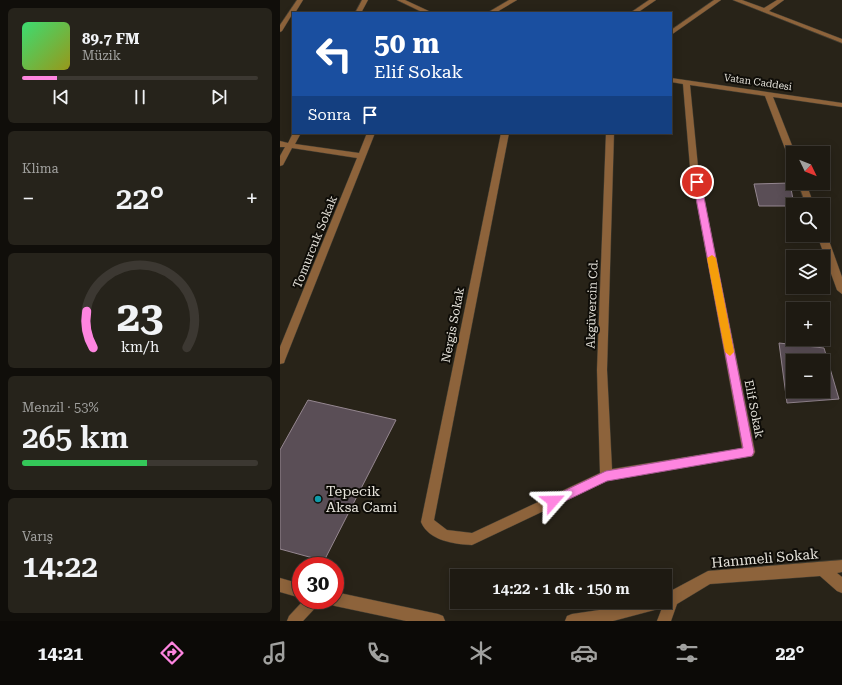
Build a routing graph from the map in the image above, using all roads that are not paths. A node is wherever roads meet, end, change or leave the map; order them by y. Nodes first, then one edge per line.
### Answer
1 (300, 0) edge
2 (365, 0) edge
3 (400, 0) edge
4 (514, 0) edge
5 (653, 0) edge
6 (718, 0) edge
7 (736, 0) edge
8 (781, 0) edge
9 (418, 11) edge
10 (764, 11) junction
11 (359, 12) edge
12 (492, 12) edge
13 (635, 12) edge
14 (281, 27) edge
15 (672, 32) edge
16 (842, 41) edge
17 (672, 80) edge
18 (686, 82) junction
19 (768, 93) junction
20 (842, 105) edge
21 (296, 134) edge
22 (371, 134) edge
23 (505, 134) edge
24 (610, 134) edge
25 (280, 144) edge
26 (290, 145) junction
27 (788, 146) edge
28 (363, 156) junction
29 (280, 163) edge
30 (825, 242) edge
31 (842, 290) edge
32 (280, 360) edge
33 (606, 476) junction
34 (472, 539) joint
35 (842, 566) edge
36 (822, 569) junction
37 (280, 585) edge
38 (842, 586) edge
39 (292, 588) edge
40 (672, 598) edge
41 (344, 601) edge
42 (305, 609) edge
43 (634, 609) edge
44 (665, 609) edge
45 (294, 621) edge
46 (438, 621) edge
47 (572, 621) edge
48 (664, 621) edge

1 - 14 street
2 - 11 street
3 - 9 street
4 - 12 street
5 - 13 street
6 - 15 street
7 - 10 street
8 - 10 street
10 - 16 street
17 - 18 street, Vatan Caddesi
18 - 19 street, Vatan Caddesi
18 - 33 street, Elif Sokak
19 - 20 street, Vatan Caddesi
19 - 27 street
21 - 26 street
22 - 28 street, Tomurcuk Sokak
23 - 34 street, Nergis Sokak
24 - 33 street, Akgüvercin Cd.
25 - 26 street
26 - 28 street
26 - 29 street
28 - 32 street, Tomurcuk Sokak
30 - 31 street
33 - 34 street, Elif Sokak
35 - 36 street, Hanımeli Sokak
36 - 38 street
36 - 40 street, Hanımeli Sokak
37 - 39 street
41 - 46 street
42 - 45 street
43 - 47 street, Hanımeli Sokak
44 - 48 street

